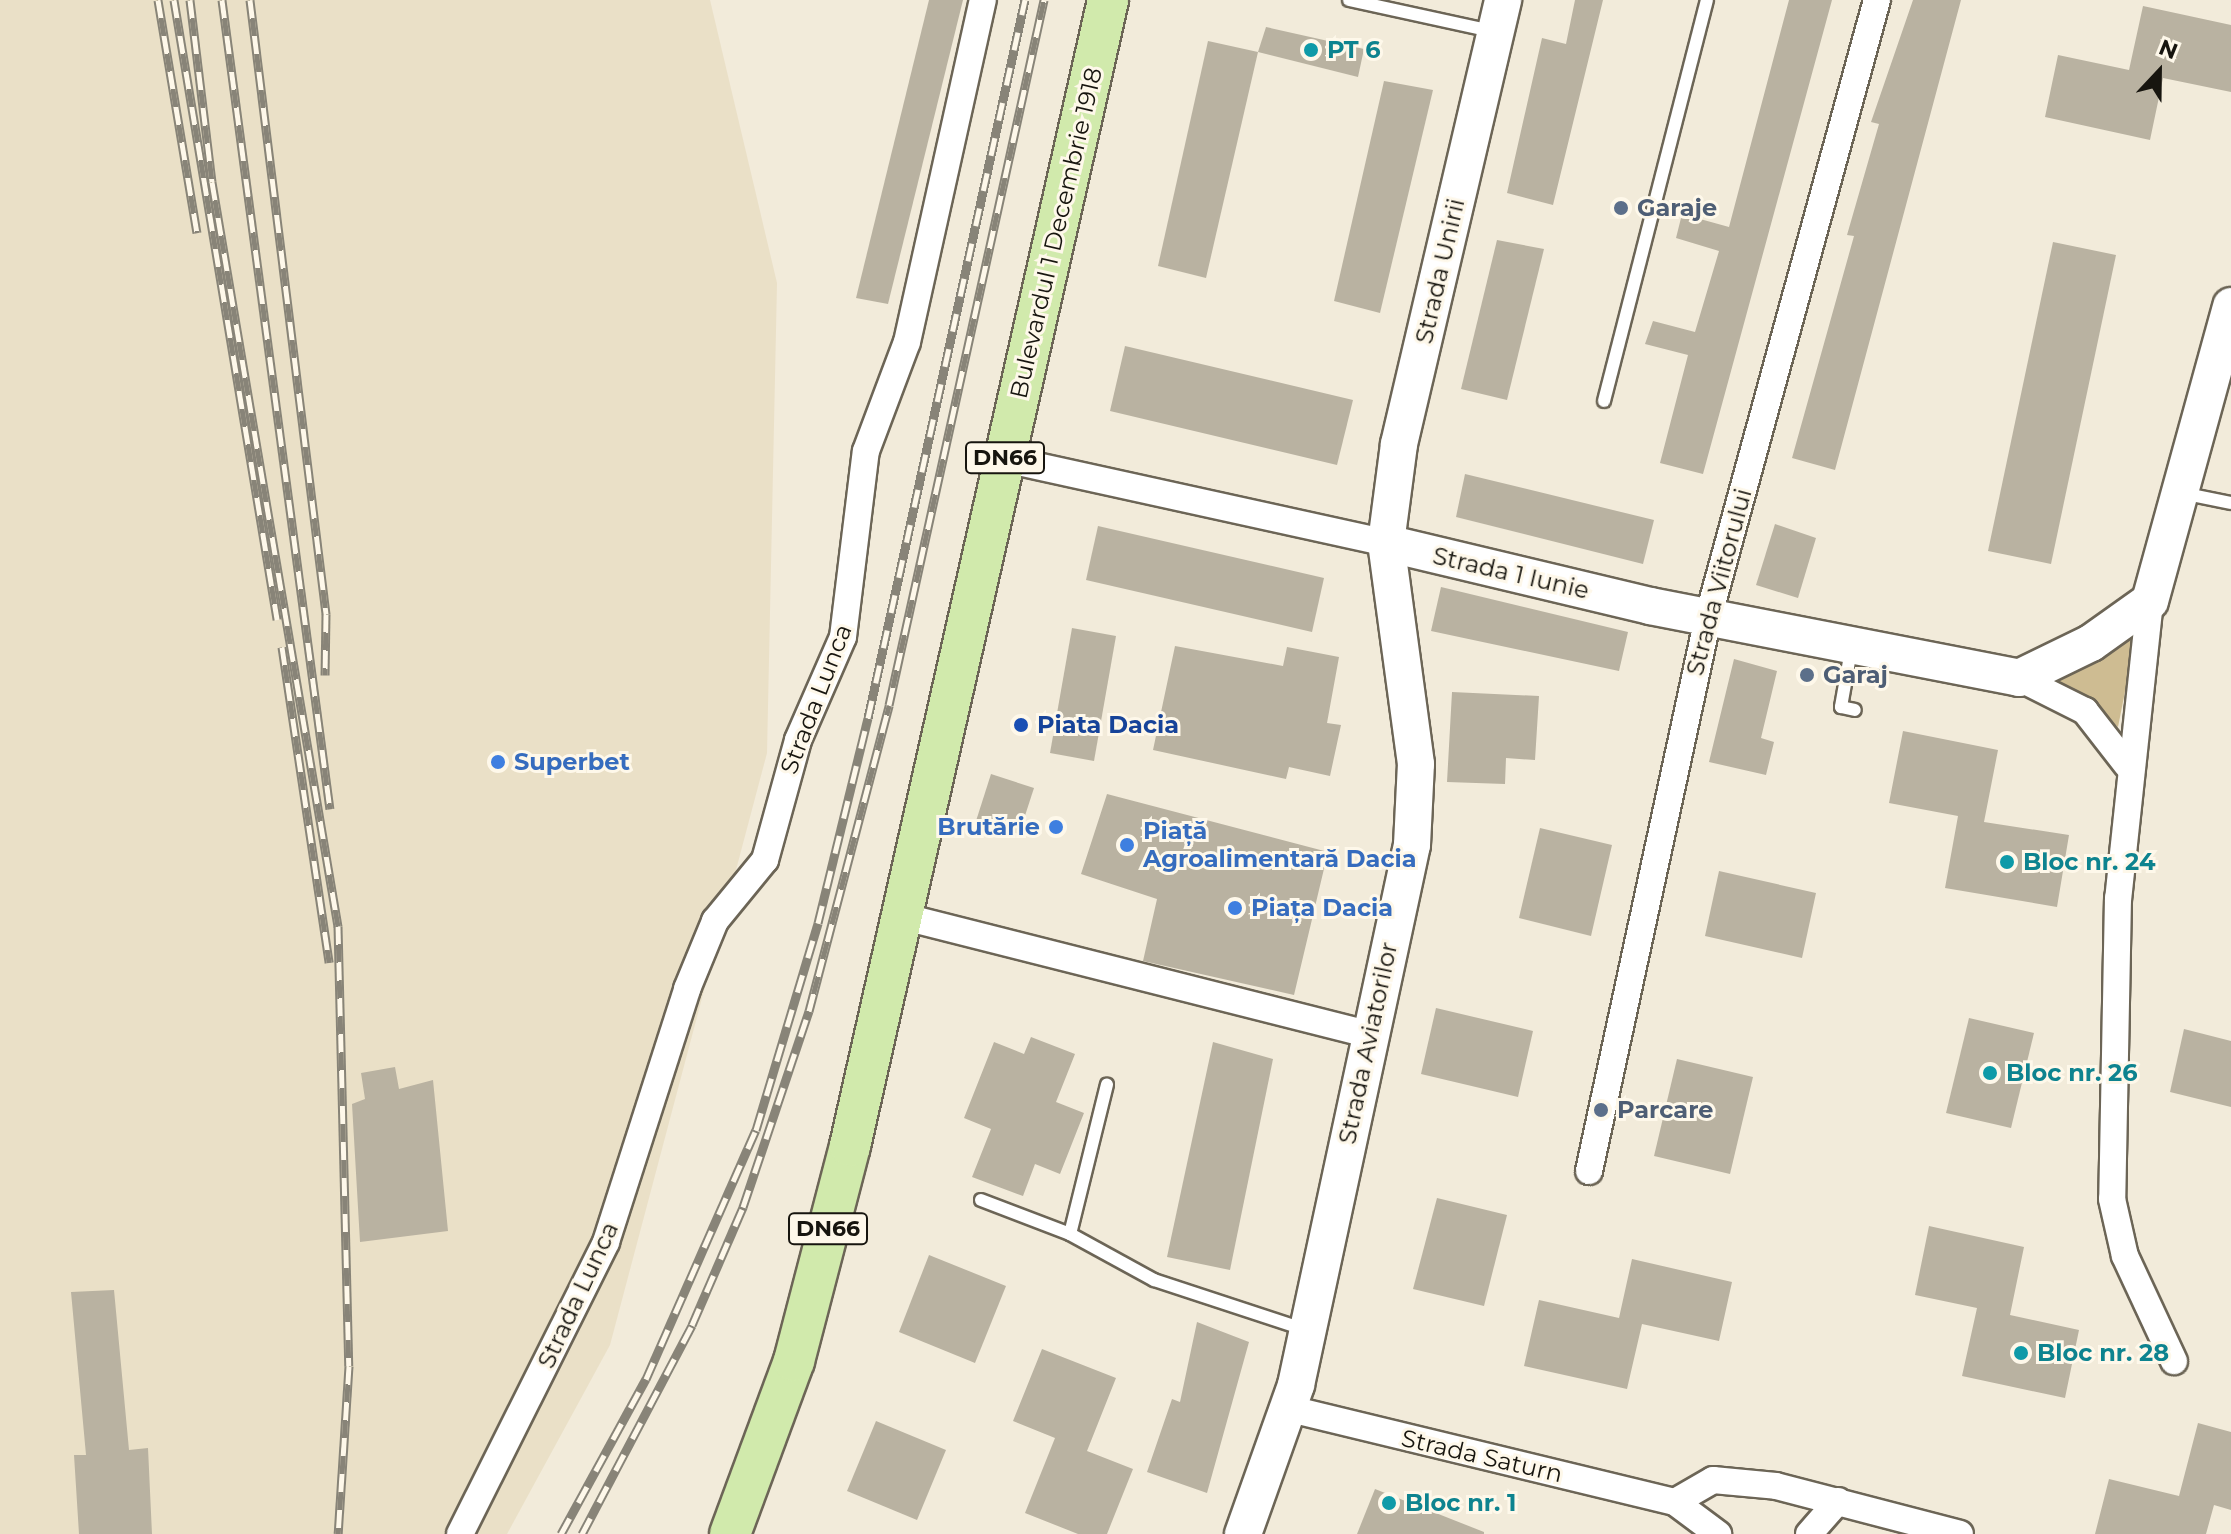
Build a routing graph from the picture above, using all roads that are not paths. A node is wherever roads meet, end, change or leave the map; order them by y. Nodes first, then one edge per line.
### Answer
1 (983, 0) edge
2 (1108, 0) edge
3 (1349, 0) edge
4 (1707, 0) edge
5 (1877, 0) edge
6 (1499, 16) edge
7 (2231, 306) edge
8 (1604, 401) dead end
9 (1005, 459) junction
10 (2179, 492) junction
11 (2231, 503) edge
12 (1386, 543) junction
13 (2150, 601) junction
14 (1708, 618) junction
15 (1851, 646) junction
16 (2019, 678) junction
17 (1855, 710) dead end
18 (2127, 765) junction
19 (901, 916) junction
20 (1370, 1035) junction
21 (1107, 1084) dead end
22 (1589, 1171) dead end
23 (981, 1200) dead end
24 (1070, 1234) junction
25 (1307, 1330) junction
26 (2174, 1361) dead end
27 (1290, 1409) junction
28 (1838, 1501) junction
29 (1675, 1502) junction
30 (460, 1534) edge
31 (730, 1534) edge
32 (1243, 1534) edge
33 (1718, 1534) edge
34 (1809, 1534) edge
35 (1960, 1534) edge

1 - 30 street, Strada Lunca
2 - 9 main road, Bulevardul 1 Decembrie 1918 / DN66
3 - 6 lane
4 - 8 lane
5 - 14 street, Strada Viitorului
6 - 12 street, Strada Unirii
7 - 10 street
9 - 12 street, Strada 1 Iunie
9 - 19 main road, Bulevardul 1 Decembrie 1918 / DN66
10 - 11 lane
10 - 13 street
12 - 14 street, Strada 1 Iunie
12 - 20 street, Strada Aviatorilor
13 - 16 street
13 - 18 street
14 - 15 street, Strada 1 Iunie
14 - 22 street, Strada Viitorului
15 - 16 street, Strada 1 Iunie
15 - 17 lane
16 - 18 street, Strada 1 Iunie
18 - 26 street
19 - 20 street
19 - 31 main road, Bulevardul 1 Decembrie 1918 / DN66
20 - 25 street, Strada Aviatorilor
21 - 24 lane
23 - 24 lane
24 - 25 lane
25 - 27 street, Strada Aviatorilor
27 - 29 street, Strada Saturn
27 - 32 street, Strada Aviatorilor
28 - 29 street
28 - 34 street
28 - 35 street
29 - 33 street, Strada Saturn

